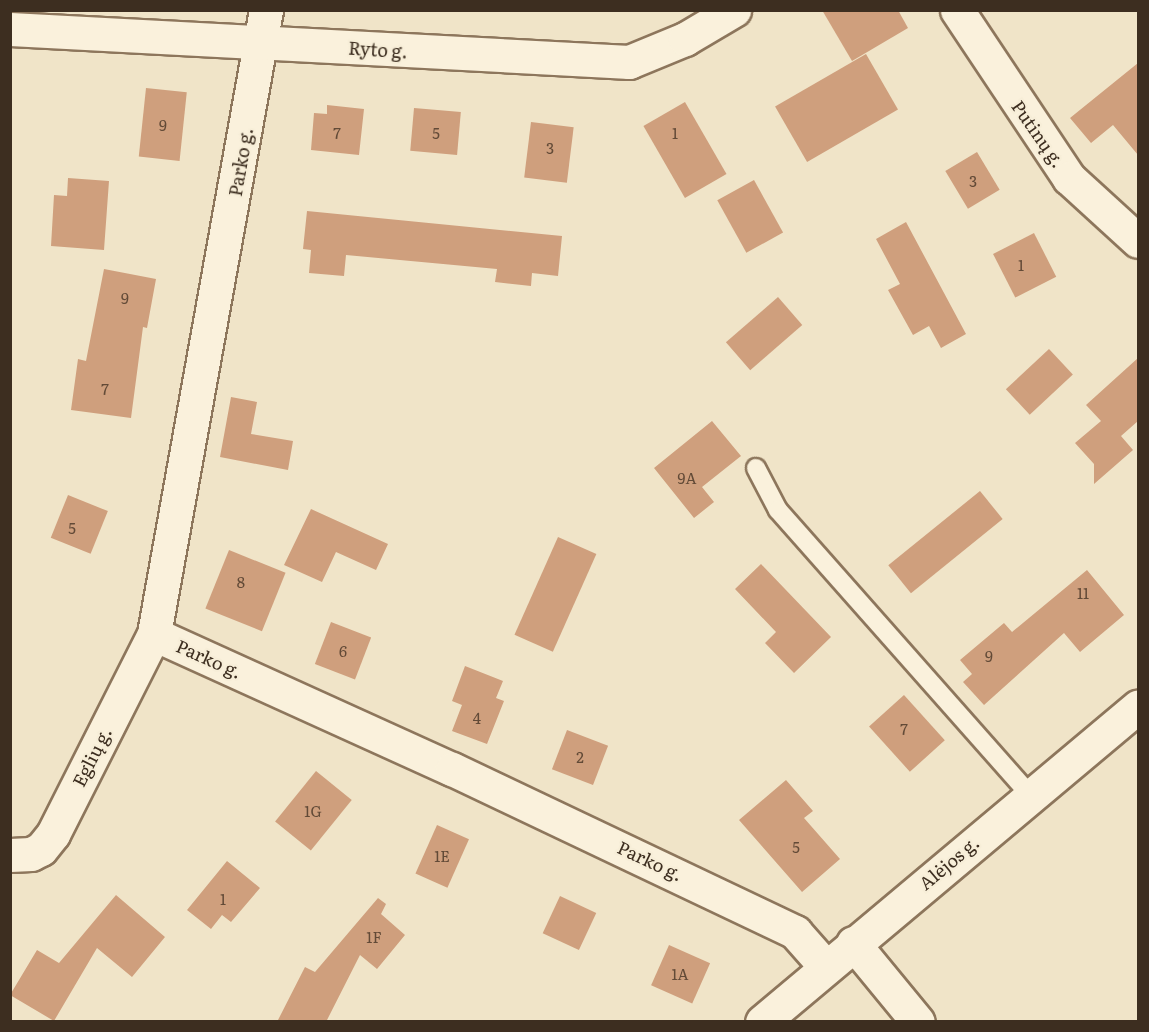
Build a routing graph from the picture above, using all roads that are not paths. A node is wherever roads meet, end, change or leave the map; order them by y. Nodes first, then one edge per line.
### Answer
1 (734, 10) edge
2 (957, 10) edge
3 (264, 26) edge
4 (10, 28) edge
5 (1138, 241) edge
6 (756, 468) dead end
7 (154, 634) junction
8 (1138, 707) edge
9 (1030, 795) junction
10 (10, 855) edge
11 (853, 943) junction
12 (826, 967) junction
13 (762, 1022) edge
14 (918, 1022) edge

1 - 3 street, Ryto g.
2 - 5 street, Putinų g.
3 - 4 street, Ryto g.
3 - 7 street, Parko g.
6 - 9 lane
7 - 10 street, Eglių g.
7 - 12 street, Parko g.
8 - 9 street, Alėjos g.
9 - 11 street, Alėjos g.
11 - 12 street, Alėjos g.
11 - 14 street
12 - 13 street, Alėjos g.

